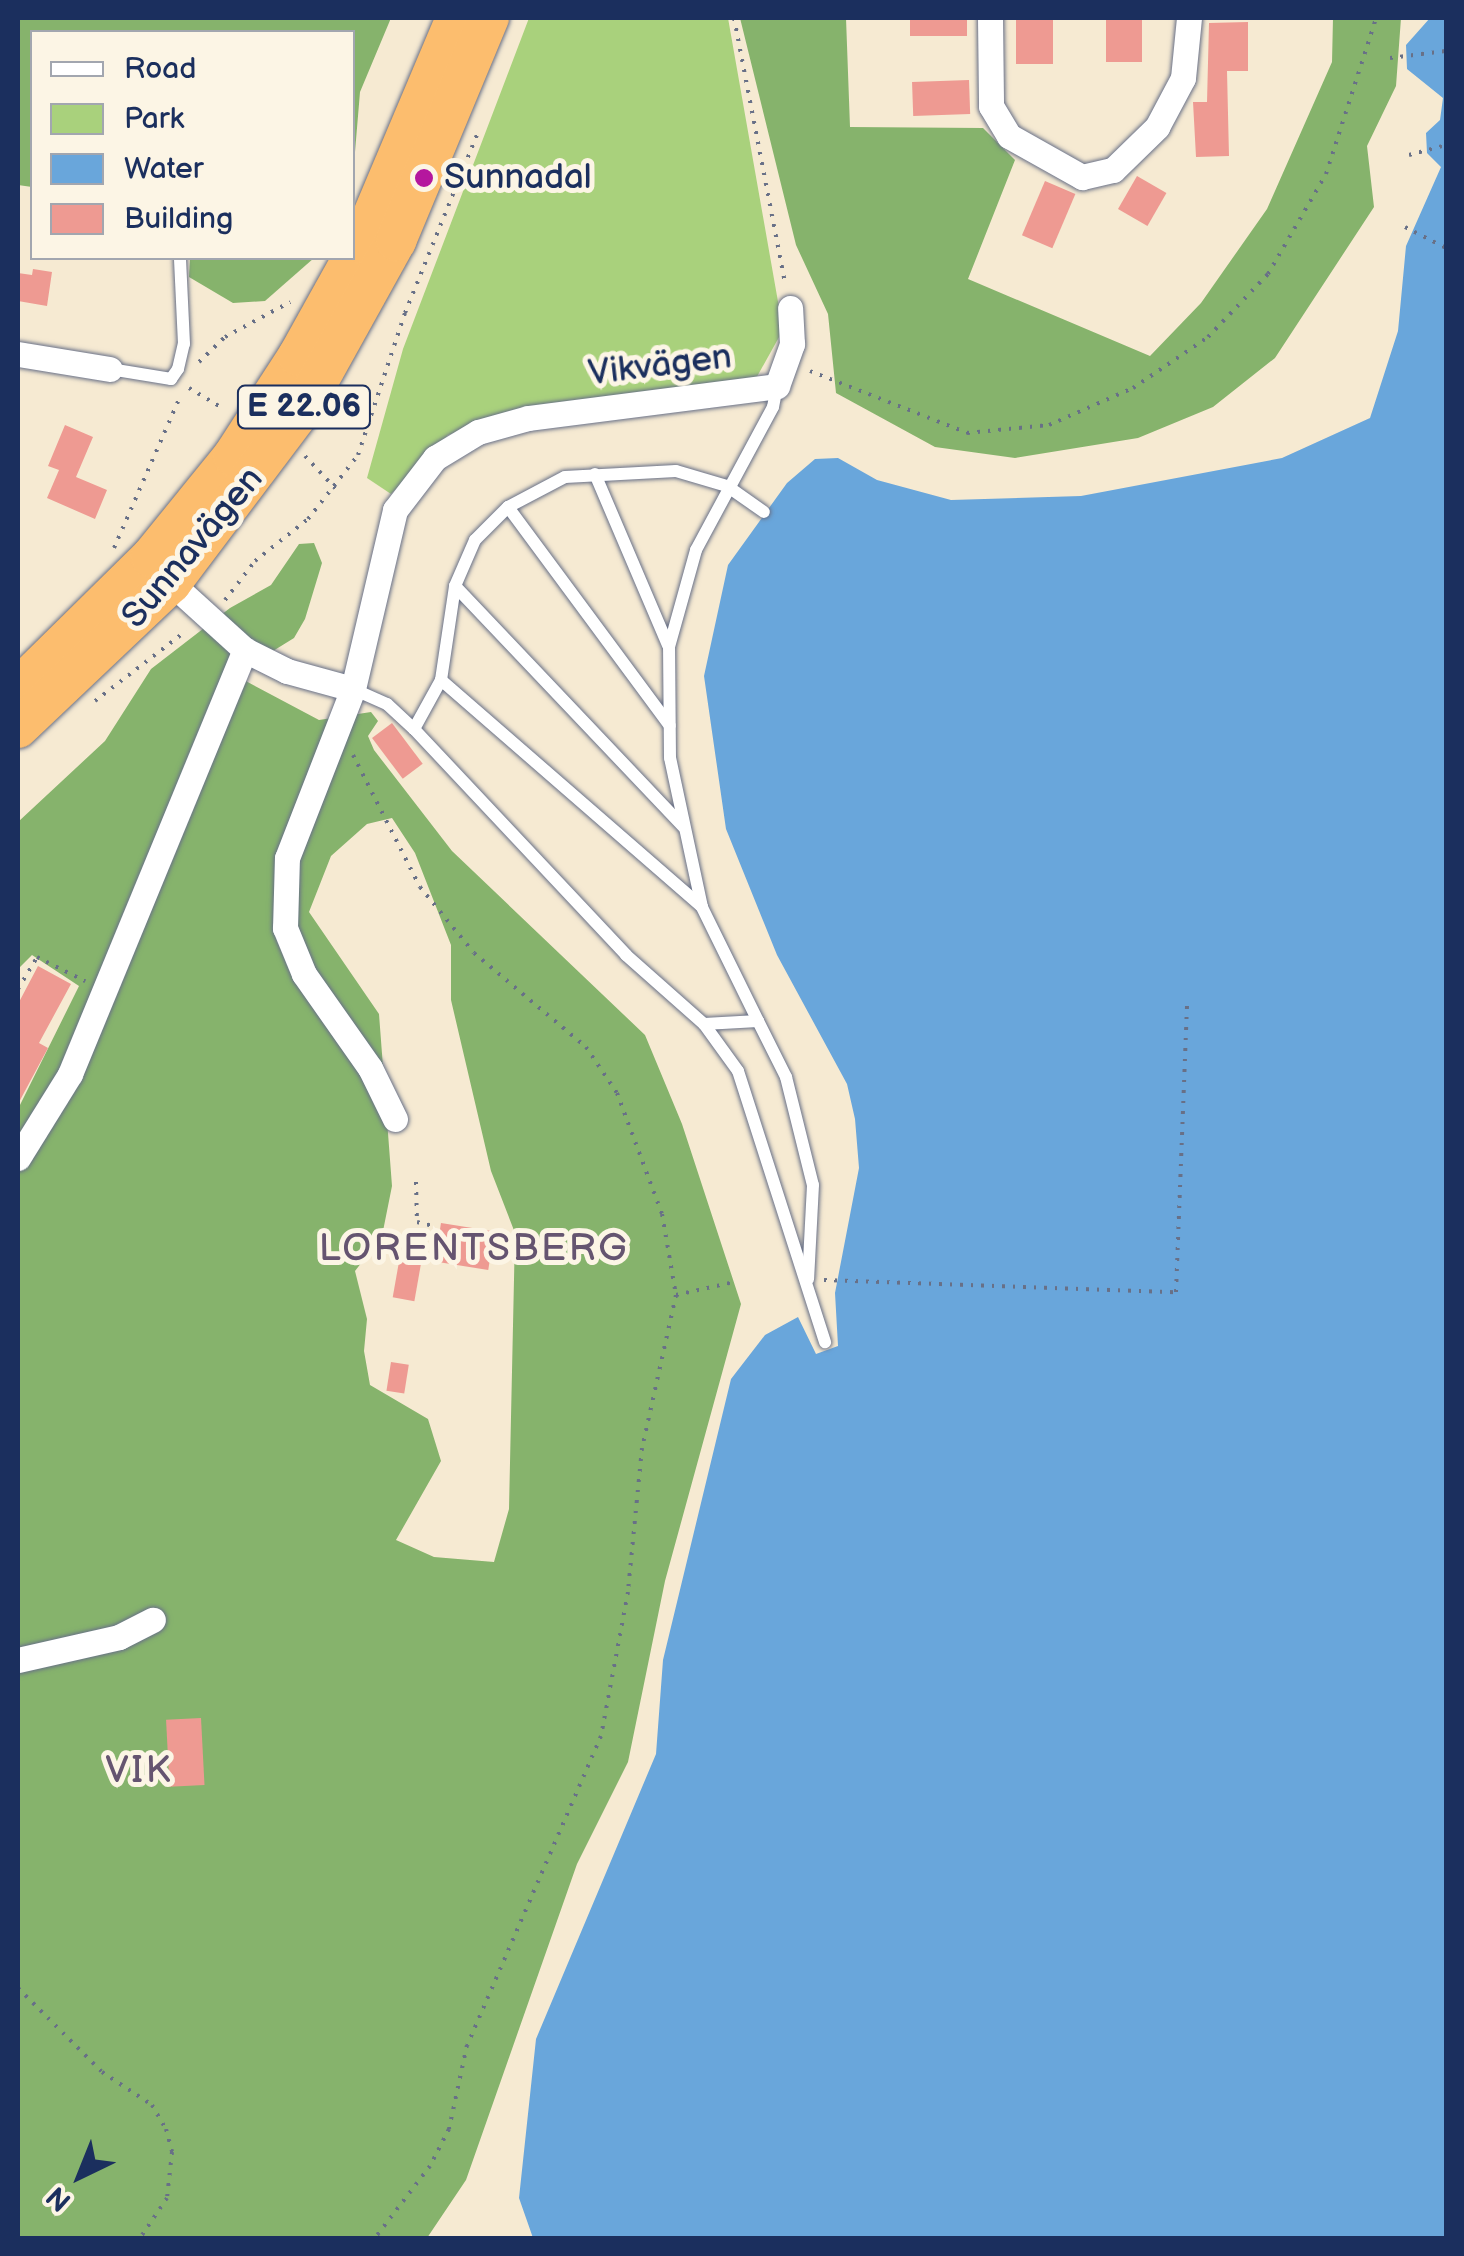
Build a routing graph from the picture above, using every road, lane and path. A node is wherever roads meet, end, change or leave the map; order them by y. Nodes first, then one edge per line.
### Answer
1 (456, 18) edge
2 (488, 18) edge
3 (734, 18) edge
4 (990, 18) edge
5 (1189, 18) edge
6 (1376, 18) edge
7 (1446, 51) edge
8 (1390, 58) dead end
9 (1446, 145) edge
10 (1409, 155) dead end
11 (1405, 227) dead end
12 (1446, 248) edge
13 (355, 254) edge
14 (180, 260) edge
15 (352, 260) edge
16 (294, 300) dead end
17 (790, 308) joint
18 (18, 354) edge
19 (110, 369) joint
20 (782, 375) junction
21 (184, 386) junction
22 (232, 414) dead end
23 (299, 450) dead end
24 (595, 474) junction
25 (727, 486) junction
26 (336, 490) dead end
27 (508, 507) junction
28 (764, 512) dead end
29 (104, 563) dead end
30 (171, 582) junction
31 (455, 586) junction
32 (669, 647) junction
33 (245, 650) junction
34 (441, 680) junction
35 (18, 688) edge
36 (353, 688) junction
37 (339, 722) junction
38 (671, 727) junction
39 (18, 728) edge
40 (414, 729) junction
41 (684, 827) junction
42 (702, 907) junction
43 (18, 989) edge
44 (102, 990) junction
45 (1187, 1000) dead end
46 (758, 1022) junction
47 (704, 1024) junction
48 (394, 1119) dead end
49 (18, 1158) edge
50 (416, 1182) dead end
51 (434, 1226) dead end
52 (824, 1280) dead end
53 (734, 1282) dead end
54 (807, 1286) junction
55 (676, 1295) junction
56 (826, 1342) dead end
57 (154, 1620) dead end
58 (18, 1660) edge
59 (18, 1931) edge
60 (18, 1956) edge
61 (18, 1988) edge
62 (146, 2232) junction
63 (140, 2238) edge
64 (150, 2238) edge
65 (375, 2238) edge

1 - 13 highway, Sunnavägen / E 22.06
2 - 30 highway, Sunnavägen / E 22.06
3 - 17 path
4 - 5 street
6 - 20 path
7 - 8 path
9 - 10 path
11 - 12 path
14 - 19 lane
15 - 35 highway, Sunnavägen / E 22.06
16 - 21 path
17 - 20 street
18 - 19 street
20 - 25 lane
20 - 36 street, Vikvägen
21 - 22 path
21 - 29 path
23 - 26 path
24 - 25 lane
24 - 27 lane
24 - 32 lane
25 - 28 lane
25 - 32 lane
27 - 31 lane
27 - 38 lane
30 - 33 street
30 - 39 highway, Sunnavägen / E 22.06
31 - 34 lane
31 - 41 lane
32 - 38 lane
33 - 36 street
33 - 44 street
34 - 40 lane
34 - 42 lane
36 - 37 street, Vikvägen
36 - 40 lane
37 - 48 street, Vikvägen
37 - 55 path
38 - 41 lane
40 - 47 lane
41 - 42 lane
42 - 46 lane
43 - 44 path
44 - 49 street
45 - 52 path
46 - 47 lane
46 - 54 lane
47 - 54 lane
50 - 51 path
53 - 55 path
54 - 56 lane
55 - 65 path
57 - 58 street
59 - 60 path
61 - 62 path
62 - 63 path
62 - 64 path

